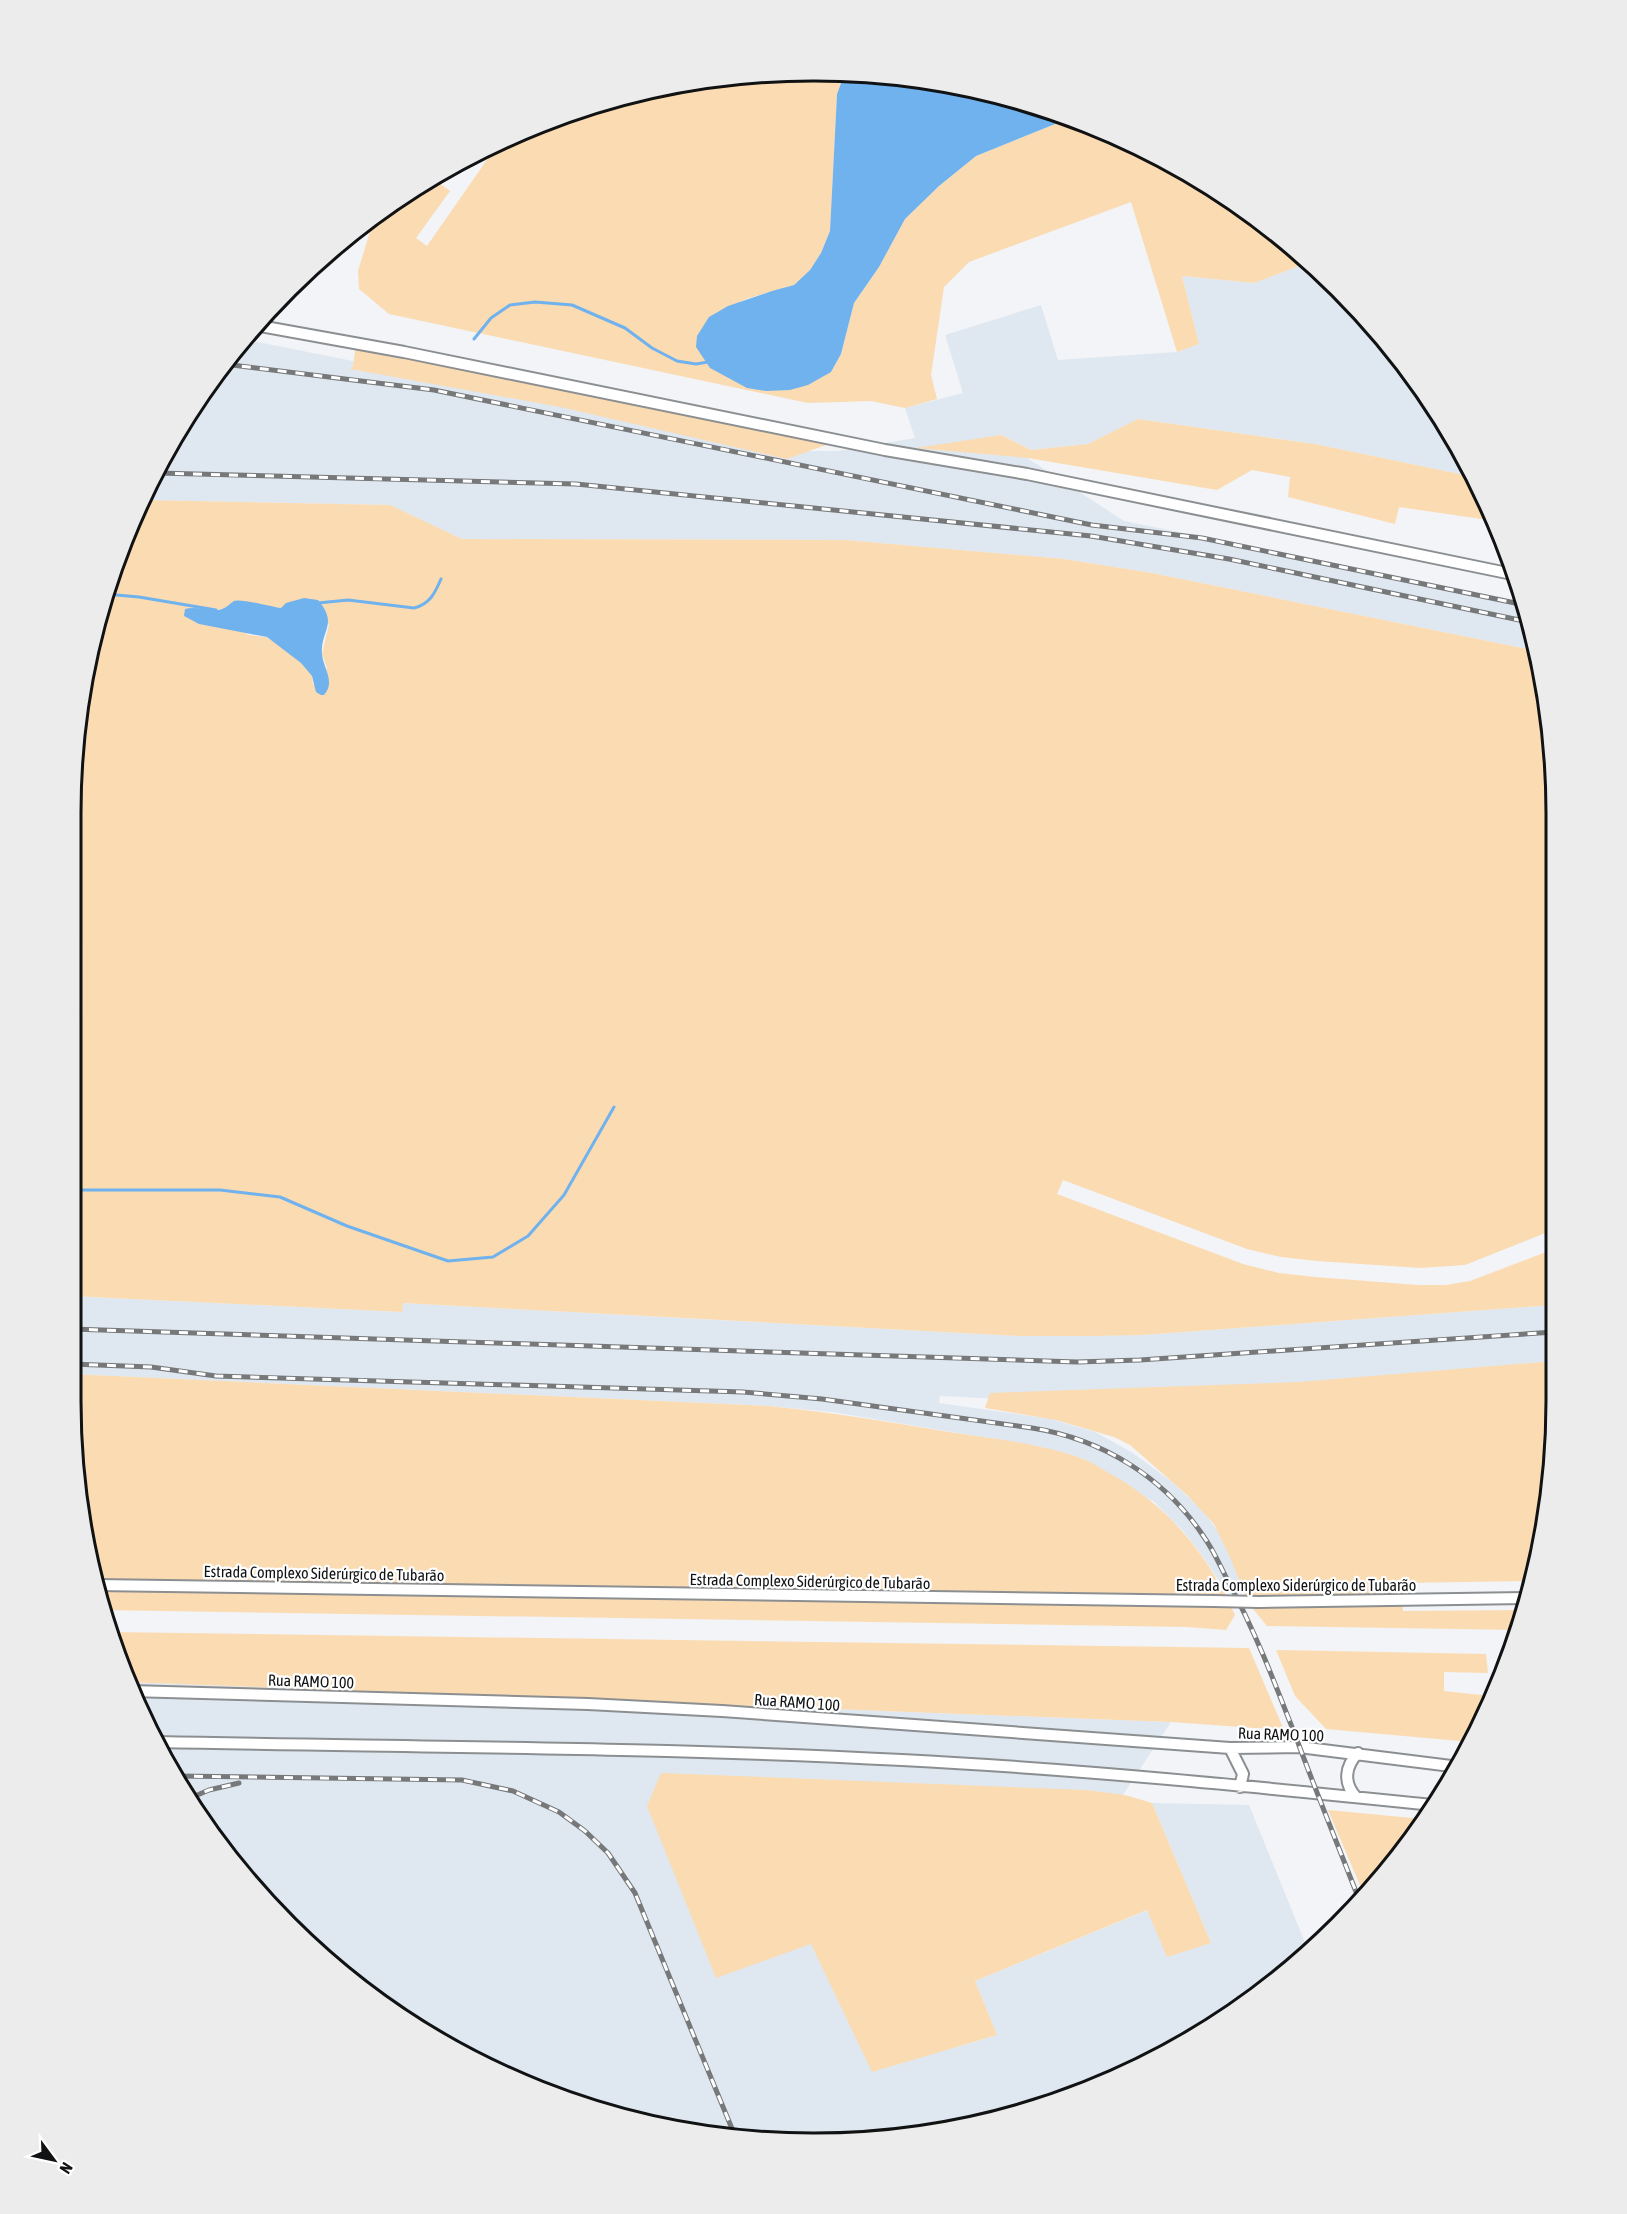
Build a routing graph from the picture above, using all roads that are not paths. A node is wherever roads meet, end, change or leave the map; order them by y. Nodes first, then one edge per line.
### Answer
1 (267, 327) edge
2 (1505, 573) edge
3 (105, 1585) edge
4 (1519, 1598) edge
5 (142, 1691) edge
6 (167, 1743) edge
7 (1230, 1748) junction
8 (1358, 1753) junction
9 (1449, 1766) edge
10 (1239, 1787) junction
11 (1356, 1797) junction
12 (1425, 1804) edge

1 - 2 street
3 - 4 street, Estrada Complexo Siderúrgico de Tubarão, bridge
5 - 7 street, Rua RAMO 100
6 - 10 street
7 - 8 street, Rua RAMO 100
7 - 10 street
8 - 9 street, Rua RAMO 100
8 - 11 street
10 - 11 street
11 - 12 street

